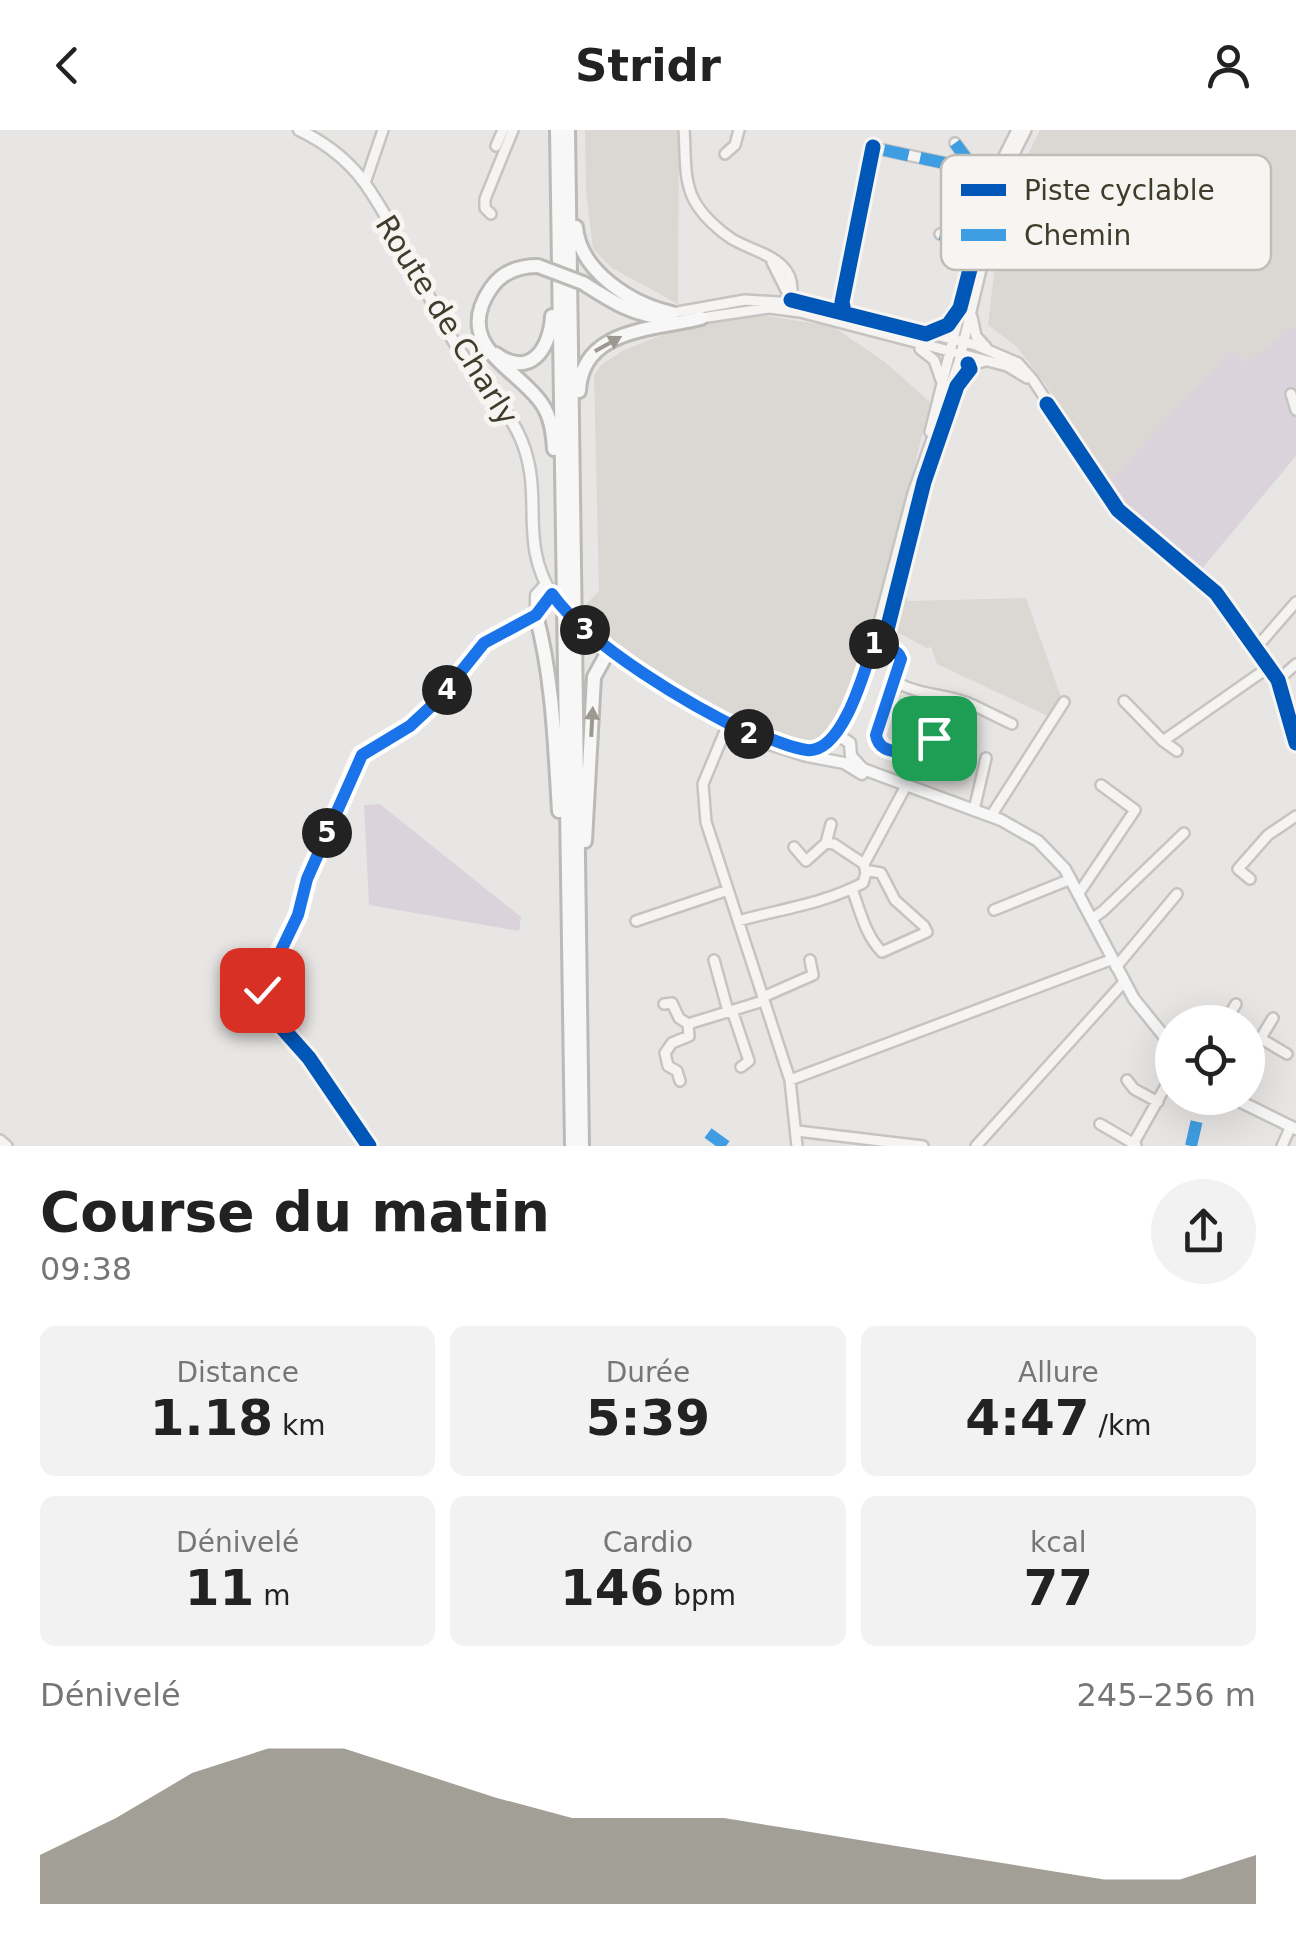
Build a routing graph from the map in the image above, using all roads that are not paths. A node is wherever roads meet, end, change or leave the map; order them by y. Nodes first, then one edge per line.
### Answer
1 (299, 130) edge
2 (384, 130) edge
3 (503, 130) edge
4 (514, 130) edge
5 (558, 130) edge
6 (568, 130) edge
7 (684, 130) edge
8 (739, 130) edge
9 (1017, 130) edge
10 (1026, 130) edge
11 (954, 143) dead end
12 (496, 146) dead end
13 (884, 150) dead end
14 (725, 154) dead end
15 (964, 155) edge
16 (1008, 155) edge
17 (1012, 155) edge
18 (568, 160) junction
19 (941, 163) edge
20 (365, 183) junction
21 (491, 214) dead end
22 (761, 251) junction
23 (558, 252) junction
24 (973, 270) edge
25 (976, 270) edge
26 (781, 276) junction
27 (966, 290) junction
28 (791, 300) junction
29 (768, 304) junction
30 (826, 308) junction
31 (966, 309) junction
32 (800, 312) junction
33 (669, 316) junction
34 (701, 318) junction
35 (836, 321) junction
36 (926, 334) junction
37 (899, 338) junction
38 (487, 345) junction
39 (956, 347) junction
40 (990, 356) junction
41 (946, 386) junction
42 (1291, 394) dead end
43 (1296, 410) edge
44 (572, 469) junction
45 (562, 514) junction
46 (550, 592) junction
47 (1296, 602) edge
48 (536, 615) junction
49 (876, 643) junction
50 (610, 648) junction
51 (1256, 648) junction
52 (1296, 664) edge
53 (1269, 667) junction
54 (1278, 680) junction
55 (896, 682) junction
56 (1124, 701) dead end
57 (1064, 702) dead end
58 (973, 706) junction
59 (728, 724) junction
60 (1012, 724) dead end
61 (750, 734) junction
62 (847, 740) junction
63 (830, 741) junction
64 (1163, 741) junction
65 (1296, 744) edge
66 (1177, 751) dead end
67 (828, 758) junction
68 (986, 758) dead end
69 (847, 759) junction
70 (1101, 784) dead end
71 (906, 786) junction
72 (974, 810) junction
73 (990, 816) junction
74 (1296, 816) edge
75 (830, 824) dead end
76 (1184, 833) dead end
77 (826, 843) junction
78 (794, 847) dead end
79 (865, 869) junction
80 (1070, 878) junction
81 (1250, 878) dead end
82 (578, 880) junction
83 (852, 889) junction
84 (728, 890) junction
85 (1079, 893) junction
86 (1177, 894) dead end
87 (568, 897) junction
88 (994, 910) dead end
89 (1093, 918) junction
90 (636, 920) dead end
91 (738, 921) junction
92 (714, 960) dead end
93 (810, 960) dead end
94 (1114, 963) junction
95 (1124, 982) junction
96 (763, 999) junction
97 (664, 1004) dead end
98 (730, 1011) junction
99 (1273, 1018) dead end
100 (688, 1024) junction
101 (1155, 1027) edge
102 (1265, 1030) edge
103 (1265, 1041) edge
104 (1287, 1054) dead end
105 (741, 1066) dead end
106 (790, 1080) junction
107 (1127, 1080) dead end
108 (680, 1081) dead end
109 (1155, 1100) edge
110 (1155, 1108) edge
111 (1265, 1114) edge
112 (1100, 1124) dead end
113 (1293, 1128) edge
114 (796, 1131) junction
115 (0, 1140) edge
116 (1135, 1145) edge
117 (7, 1146) edge
118 (369, 1146) edge
119 (572, 1146) edge
120 (582, 1146) edge
121 (798, 1146) edge
122 (922, 1146) edge
123 (976, 1146) edge
124 (1282, 1146) edge

1 - 20 main road, Route de Charly
2 - 20 street
3 - 12 street
4 - 21 street
5 - 23 highway
6 - 18 highway
7 - 22 street
8 - 14 street
9 - 16 street
10 - 17 street
11 - 15 street
13 - 19 street
18 - 33 highway
18 - 44 highway
20 - 46 main road, Route de Charly
22 - 26 street
22 - 28 street
23 - 38 highway
23 - 45 highway
24 - 27 street
25 - 31 street
26 - 28 street
26 - 29 street
27 - 31 street
27 - 39 street
28 - 29 street
28 - 30 street
28 - 32 street
29 - 32 street
29 - 33 street
29 - 34 street
30 - 35 street
30 - 36 street
31 - 36 street
31 - 39 street
31 - 40 street
32 - 35 street
33 - 34 highway
33 - 38 highway, bridge
44 -> 34 highway
35 - 37 street
36 - 39 street
37 - 39 street
37 - 41 street
38 - 45 highway
39 - 40 street
39 - 41 street
40 - 41 street
40 - 51 street
41 - 49 street
42 - 43 street
44 - 82 highway
45 - 87 highway
46 - 48 main road
46 - 50 main road, bridge
47 - 51 street
48 - 87 highway
48 - 118 street
49 - 55 street
49 - 62 street
49 - 63 street
50 - 59 main road
82 -> 50 highway
51 - 53 street
52 - 54 street
53 - 54 street
53 - 64 street
54 - 65 street
55 - 58 street
55 - 58 street
56 - 64 street
57 - 73 street
58 - 60 street
59 - 61 main road
59 - 84 street
61 - 63 main road
61 - 67 main road
62 - 63 main road
62 - 69 main road
63 - 67 main road
64 - 66 street
67 - 69 main road
68 - 72 street
69 - 71 main road
70 - 85 street
71 - 72 main road
71 - 79 street
72 - 73 main road
73 - 80 main road
74 - 81 street
75 - 77 street
76 - 89 street
77 - 78 street
77 - 79 street
79 - 83 street
79 - 83 street
80 - 85 main road
80 - 88 street
82 - 120 highway
83 - 91 street
84 - 90 street
84 - 91 street
85 - 89 main road
86 - 94 street
87 - 119 highway
89 - 94 main road
91 - 96 street
92 - 98 street
93 - 96 street
94 - 95 main road
94 - 106 street
95 - 101 main road
95 - 123 street
96 - 98 street
96 - 106 street
97 - 100 street
98 - 100 street
98 - 105 street
99 - 102 street
100 - 108 street
103 - 104 street
106 - 114 street
107 - 109 street
110 - 116 street
111 - 113 main road
112 - 116 street
113 - 124 street
114 - 121 street
114 - 122 street
115 - 117 street

